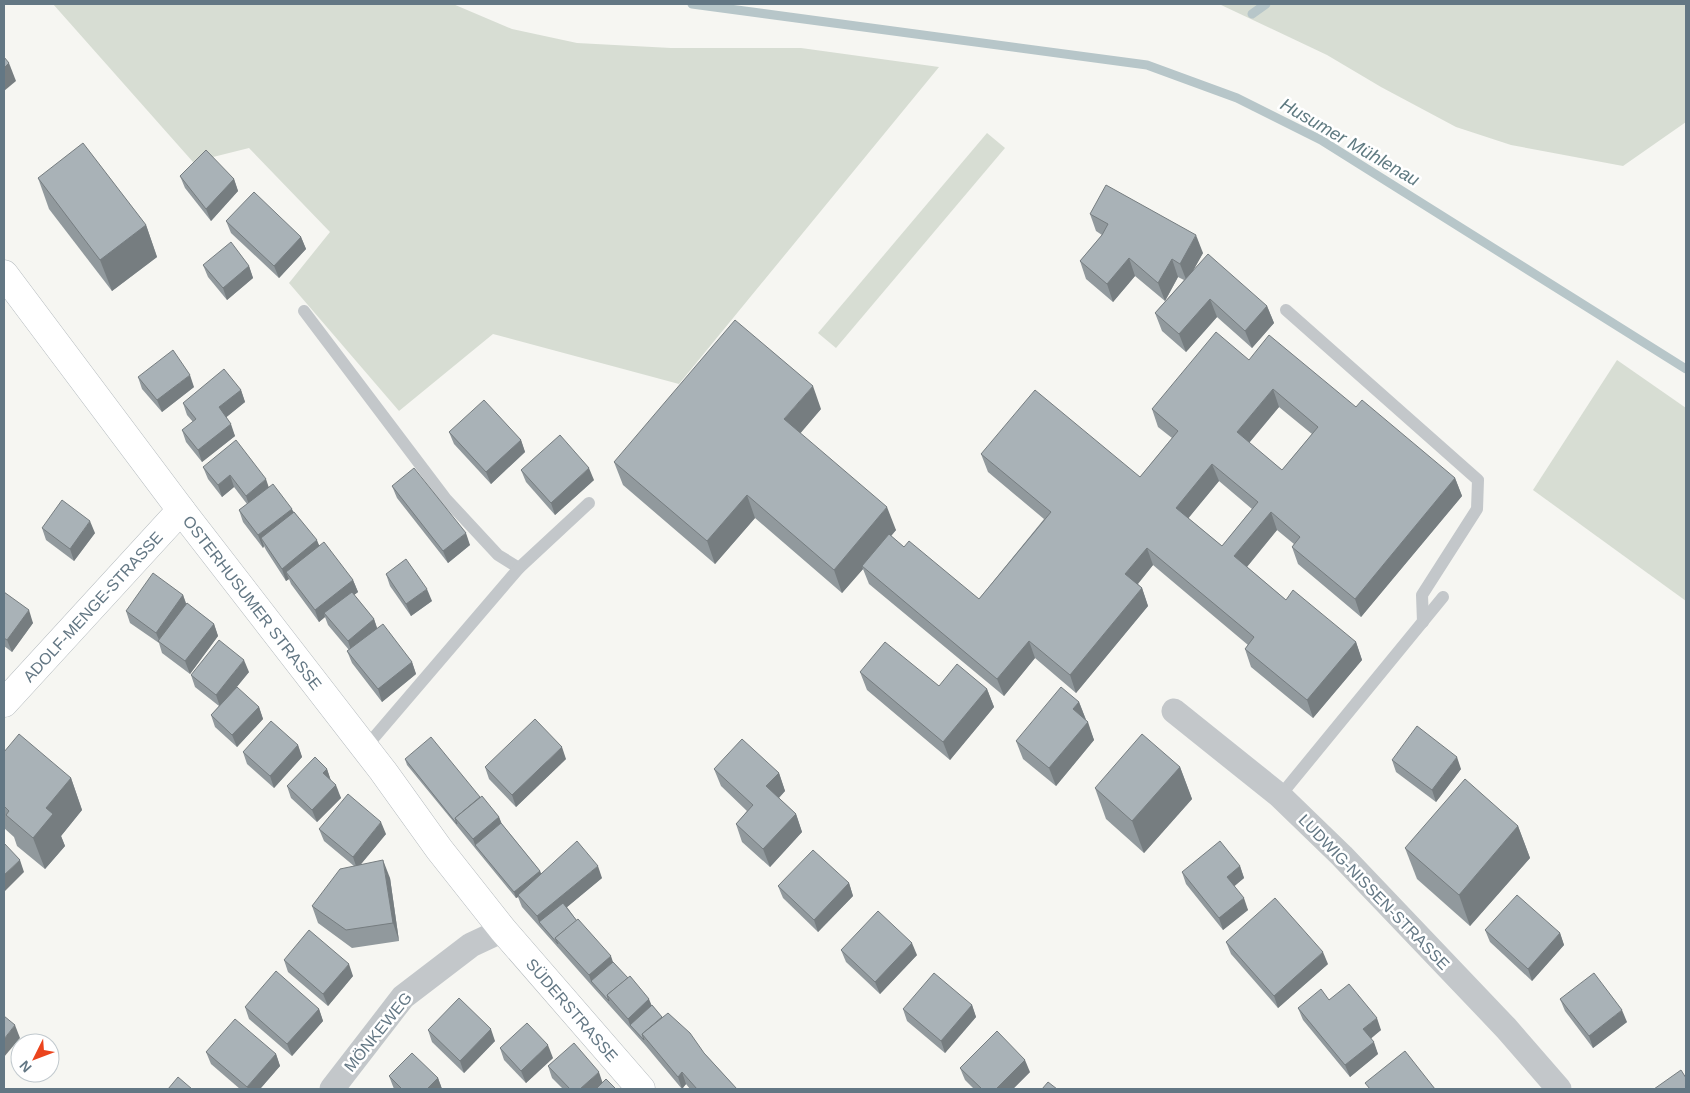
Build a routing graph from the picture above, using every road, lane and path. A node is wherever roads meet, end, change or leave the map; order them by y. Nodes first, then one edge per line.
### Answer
1 (4, 274) edge
2 (1286, 310) dead end
3 (304, 311) dead end
4 (589, 502) dead end
5 (181, 510) junction
6 (519, 568) junction
7 (1443, 597) dead end
8 (1423, 622) junction
9 (4, 703) edge
10 (1174, 711) dead end
11 (365, 748) junction
12 (1280, 796) junction
13 (503, 930) junction
14 (332, 1089) edge
15 (641, 1089) edge
16 (1559, 1089) edge

1 - 5 main road, OSTERHUSUMER STRASSE
2 - 8 lane
3 - 6 lane
4 - 6 lane
5 - 9 main road, ADOLF-MENGE-STRASSE
5 - 11 main road, OSTERHUSUMER STRASSE
6 - 11 lane
7 - 8 lane
8 - 12 lane
10 - 12 street, LUDWIG-NISSEN-STRASSE
11 - 13 main road, OSTERHUSUMER STRASSE
12 - 16 street, LUDWIG-NISSEN-STRASSE
13 - 14 street, MÖNKEWEG
13 - 15 main road, SÜDERSTRASSE

